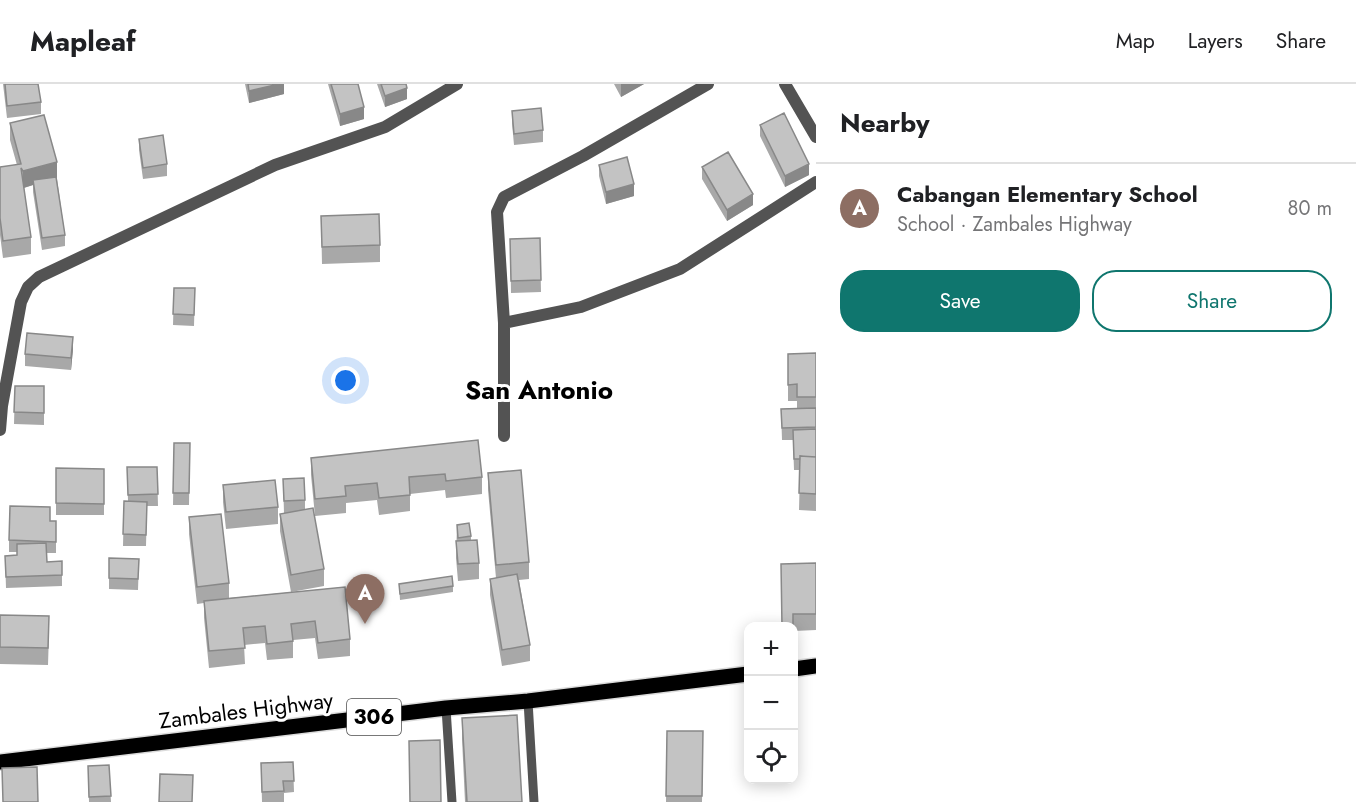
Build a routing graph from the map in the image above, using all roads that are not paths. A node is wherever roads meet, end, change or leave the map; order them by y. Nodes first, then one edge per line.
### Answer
1 (457, 84) edge
2 (708, 84) edge
3 (785, 84) edge
4 (816, 137) edge
5 (816, 182) edge
6 (504, 323) junction
7 (1, 406) edge
8 (0, 430) edge
9 (504, 436) dead end
10 (816, 666) edge
11 (798, 668) edge
12 (744, 674) edge
13 (528, 701) junction
14 (446, 708) junction
15 (0, 762) edge
16 (452, 802) edge
17 (534, 802) edge

1 - 7 street
2 - 6 street
3 - 4 street
5 - 6 street
6 - 9 street
7 - 8 street
10 - 11 main road
12 - 13 main road, Zambales Highway / 306
13 - 14 main road, Zambales Highway / 306
13 - 17 lane
14 - 15 main road, Zambales Highway / 306
14 - 16 lane

